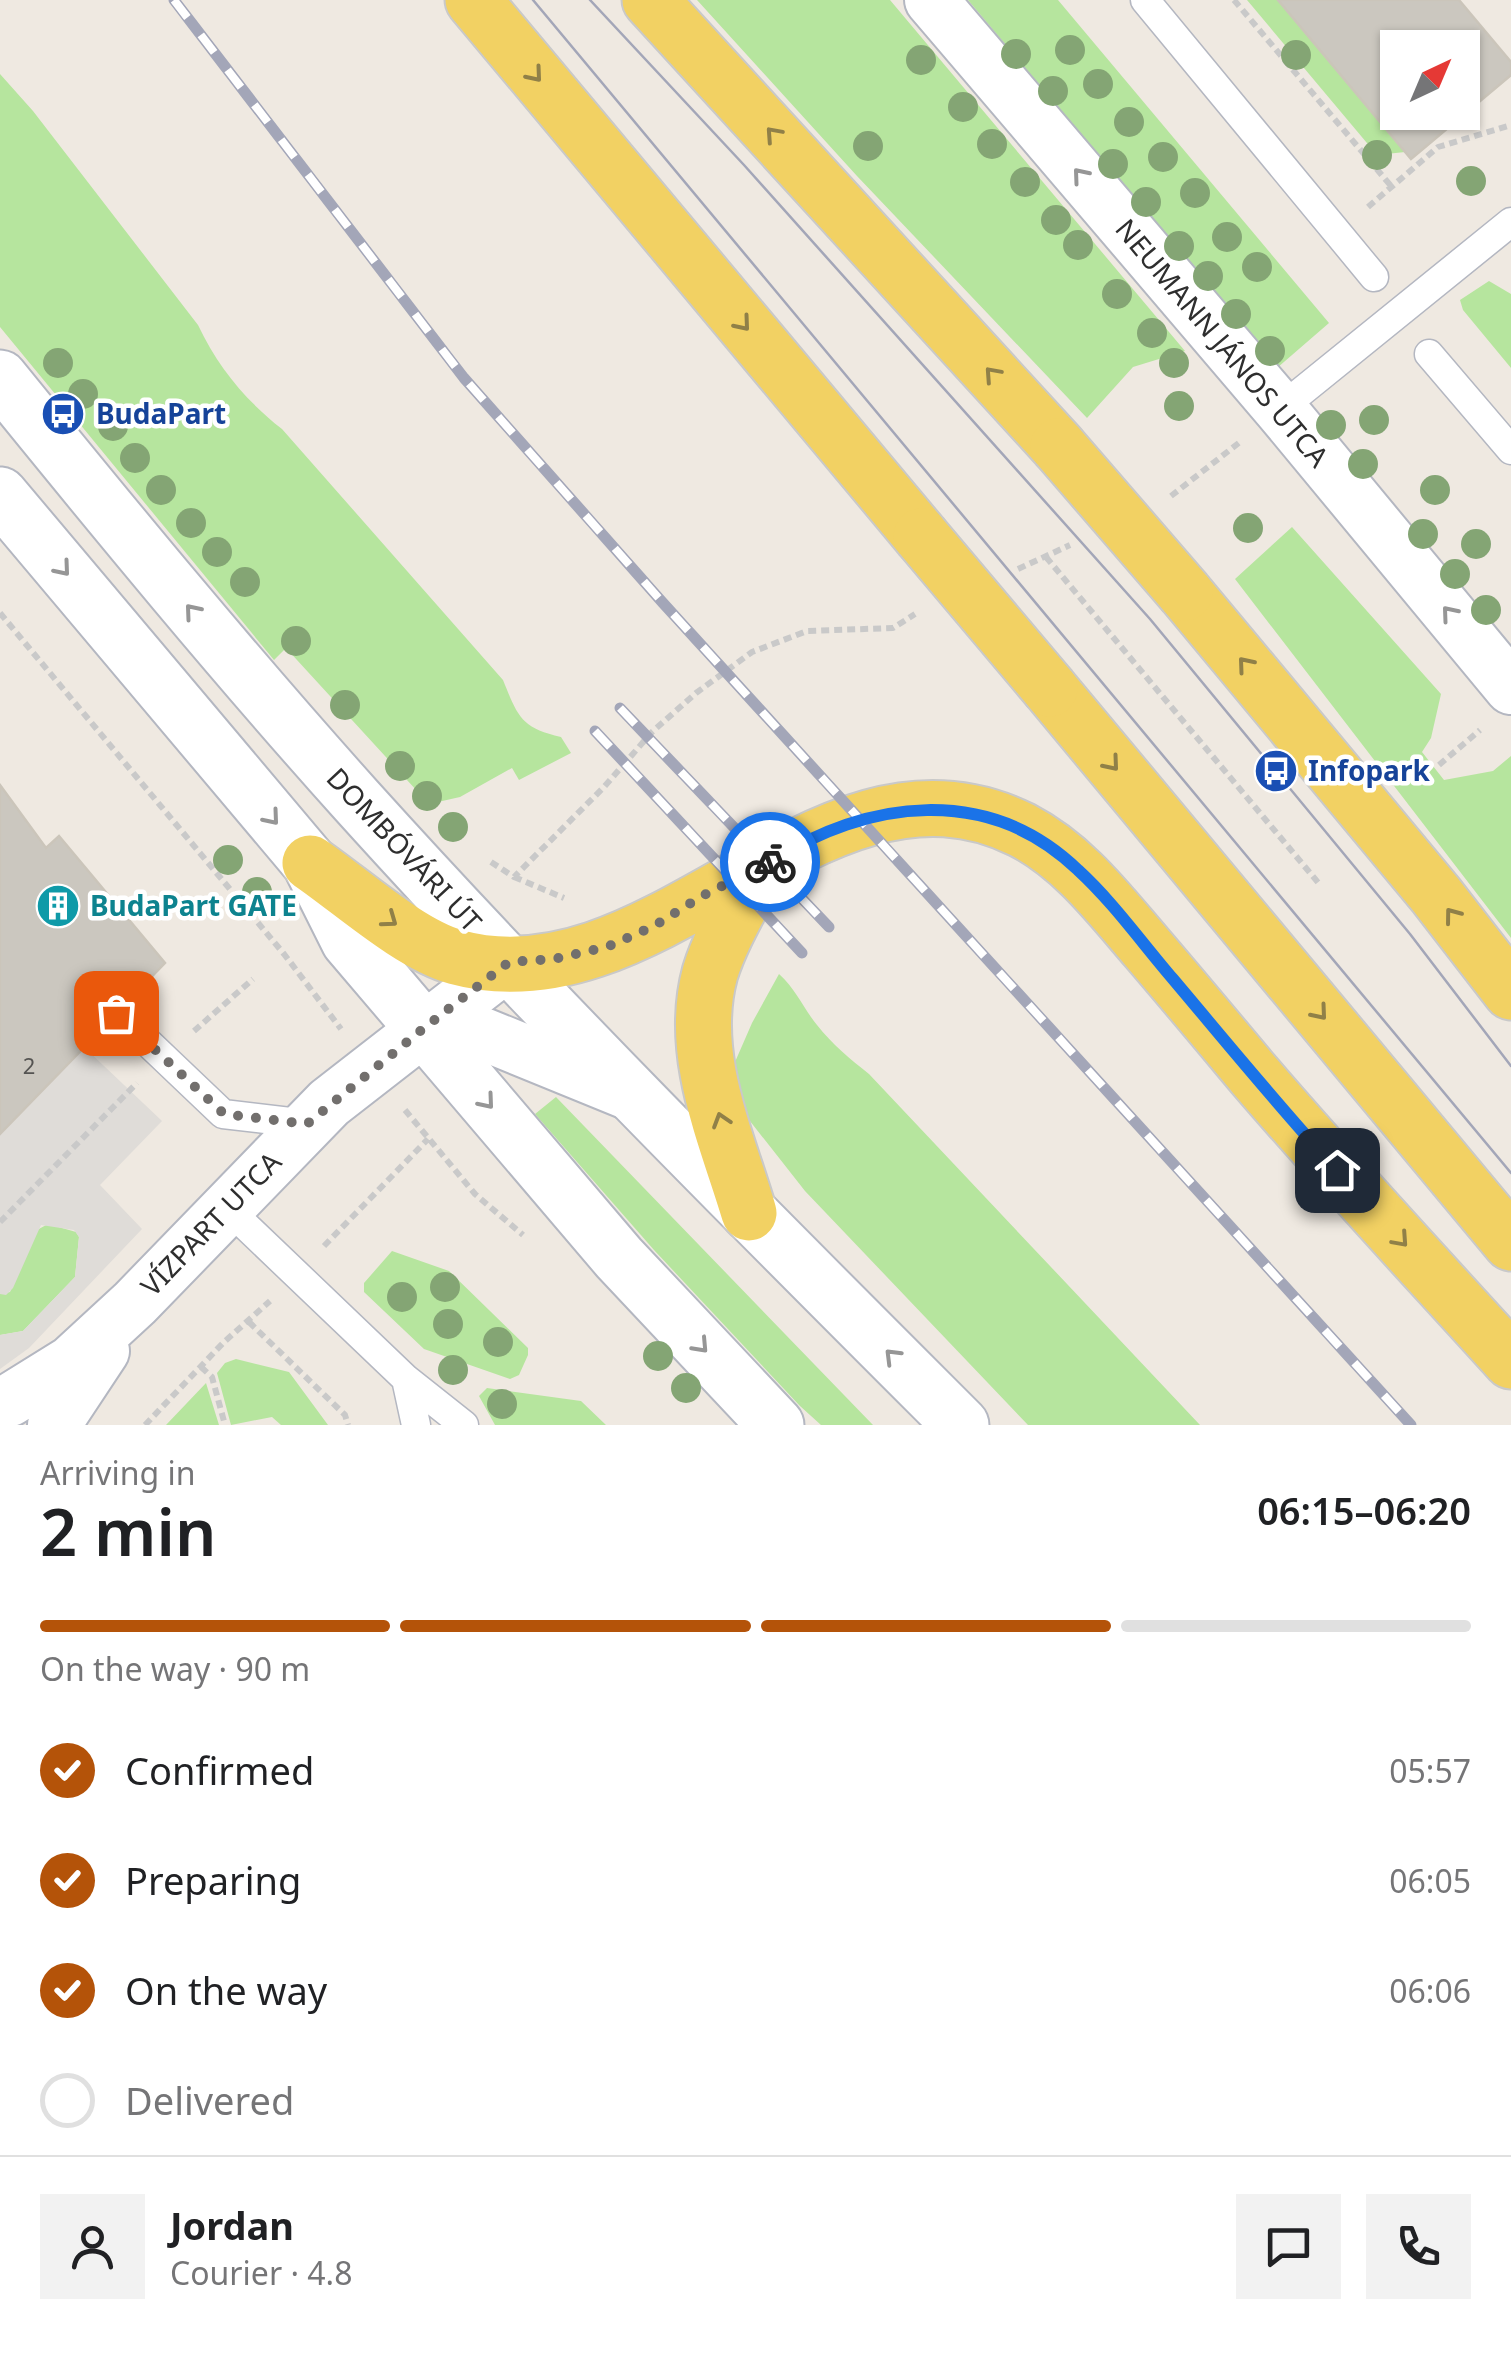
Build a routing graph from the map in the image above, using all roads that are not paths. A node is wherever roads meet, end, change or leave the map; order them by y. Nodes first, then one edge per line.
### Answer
1 (473, 0) edge
2 (650, 0) edge
3 (931, 0) edge
4 (1144, 0) edge
5 (1511, 222) edge
6 (1374, 277) dead end
7 (1429, 354) dead end
8 (0, 378) edge
9 (1280, 410) junction
10 (1511, 450) edge
11 (0, 494) edge
12 (1511, 688) edge
13 (310, 863) junction
14 (760, 868) junction
15 (509, 962) junction
16 (1511, 992) edge
17 (116, 1013) dead end
18 (424, 1028) junction
19 (635, 1096) junction
20 (307, 1124) junction
21 (226, 1207) junction
22 (750, 1214) junction
23 (1511, 1243) edge
24 (135, 1303) junction
25 (1511, 1361) edge
26 (406, 1379) junction
27 (0, 1402) edge
28 (54, 1425) edge
29 (416, 1425) edge
30 (464, 1425) edge
31 (776, 1425) edge
32 (961, 1425) edge

1 -> 23 main road, bridge
16 -> 2 main road, bridge
9 -> 3 street, NEUMANN JÁNOS UTCA
4 - 6 lane
5 - 9 lane
7 - 10 lane
15 -> 8 main road, DOMBÓVÁRI ÚT
12 -> 9 street, NEUMANN JÁNOS UTCA
11 -> 13 main road
13 -> 15 main road
13 - 18 main road
14 - 15 main road
22 -> 14 main road
14 -> 25 main road
15 - 18 street, VÍZPART UTCA
15 - 19 main road, DOMBÓVÁRI ÚT
17 - 20 lane
18 - 19 street
18 - 20 street, VÍZPART UTCA
18 -> 31 main road
19 - 22 main road, DOMBÓVÁRI ÚT
20 - 21 street, VÍZPART UTCA
21 - 24 street, VÍZPART UTCA
21 - 26 lane
32 -> 22 main road, DOMBÓVÁRI ÚT
24 - 27 street
24 - 28 street
26 - 29 lane
26 - 30 lane

